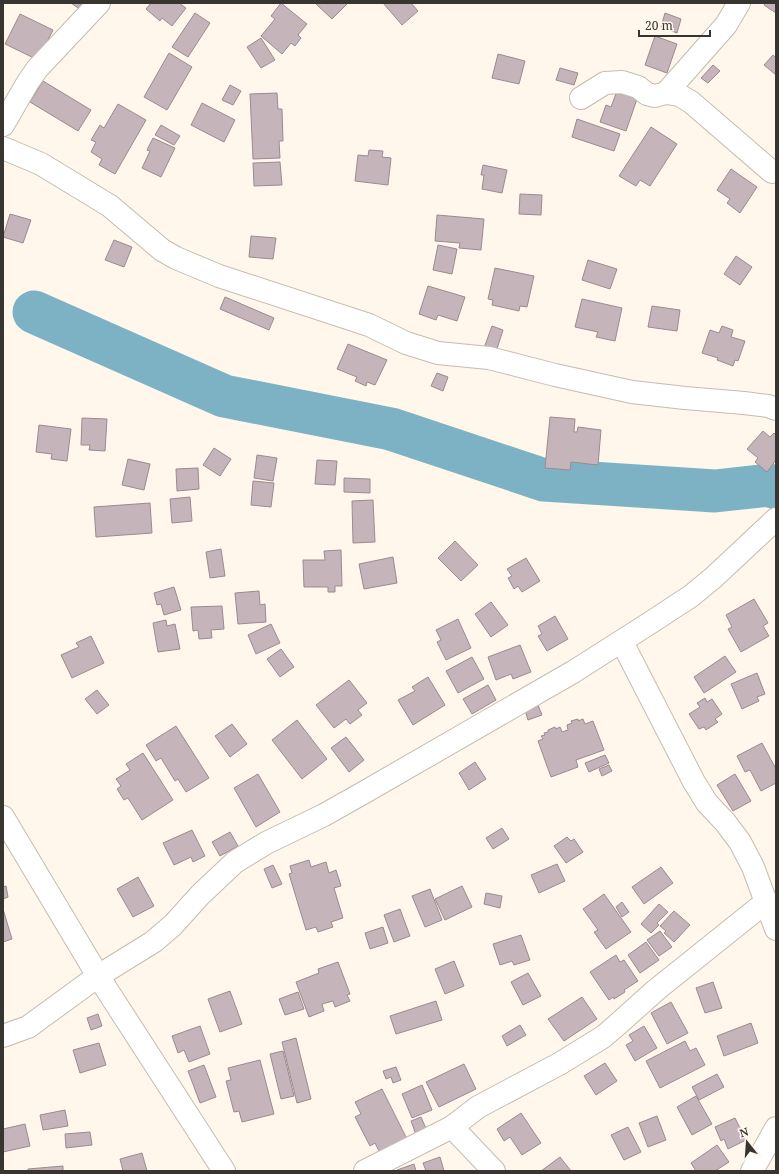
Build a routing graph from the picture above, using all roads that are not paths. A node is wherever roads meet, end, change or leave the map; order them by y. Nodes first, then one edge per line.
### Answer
1 (100, 3) edge
2 (739, 3) edge
3 (666, 94) junction
4 (581, 98) dead end
5 (3, 125) edge
6 (3, 148) edge
7 (772, 172) dead end
8 (776, 409) edge
9 (776, 519) edge
10 (622, 642) junction
11 (3, 817) edge
12 (767, 901) junction
13 (776, 929) edge
14 (98, 976) junction
15 (3, 1036) edge
16 (452, 1127) junction
17 (776, 1128) edge
18 (224, 1171) edge
19 (365, 1171) edge
20 (494, 1171) edge
21 (752, 1171) edge

1 - 5 street
2 - 3 street
3 - 4 street
3 - 7 street
6 - 8 street
9 - 10 street
10 - 12 street
10 - 14 street
11 - 14 street
12 - 13 street
12 - 16 street
14 - 15 street
14 - 18 street
16 - 19 street
16 - 20 street
17 - 21 street

